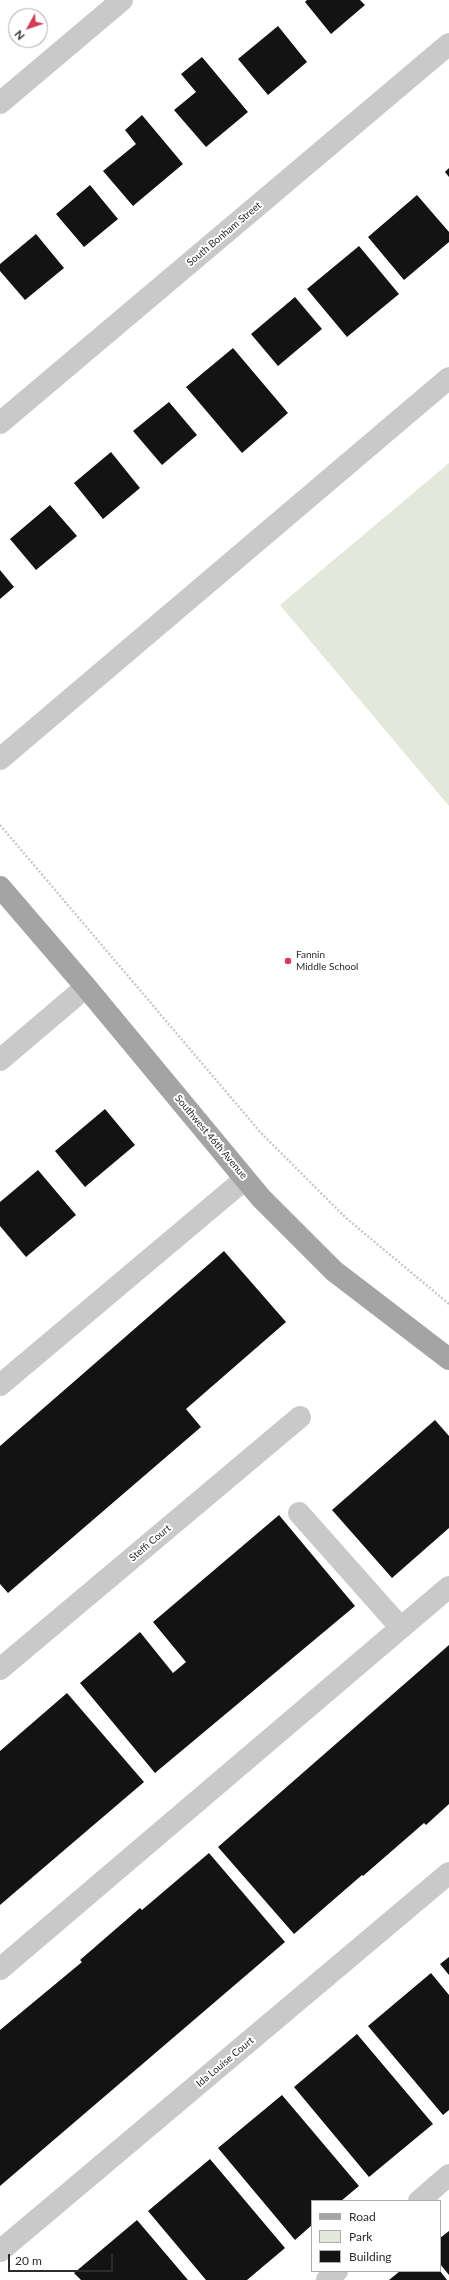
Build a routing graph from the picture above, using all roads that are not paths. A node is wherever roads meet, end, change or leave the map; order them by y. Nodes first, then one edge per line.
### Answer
1 (122, 0) edge
2 (449, 44) edge
3 (0, 103) edge
4 (449, 378) edge
5 (0, 424) edge
6 (0, 759) edge
7 (0, 887) edge
8 (86, 987) junction
9 (0, 1060) edge
10 (245, 1179) junction
11 (449, 1359) edge
12 (0, 1385) edge
13 (300, 1417) dead end
14 (299, 1513) dead end
15 (449, 1587) edge
16 (401, 1628) junction
17 (0, 1669) edge
18 (449, 1873) edge
19 (0, 1969) edge
20 (449, 2175) edge
21 (420, 2200) edge
22 (0, 2251) edge
23 (336, 2272) edge
24 (327, 2280) edge

1 - 3 street
2 - 5 street, South Bonham Street
4 - 6 street
7 - 8 main road, Southwest 46th Avenue
8 - 9 street
8 - 10 main road, Southwest 46th Avenue
10 - 11 main road, Southwest 46th Avenue
10 - 12 street
13 - 17 street, Steffi Court
14 - 16 street
15 - 16 street
16 - 19 street
18 - 22 street, Ida Louise Court
20 - 21 street
23 - 24 street

